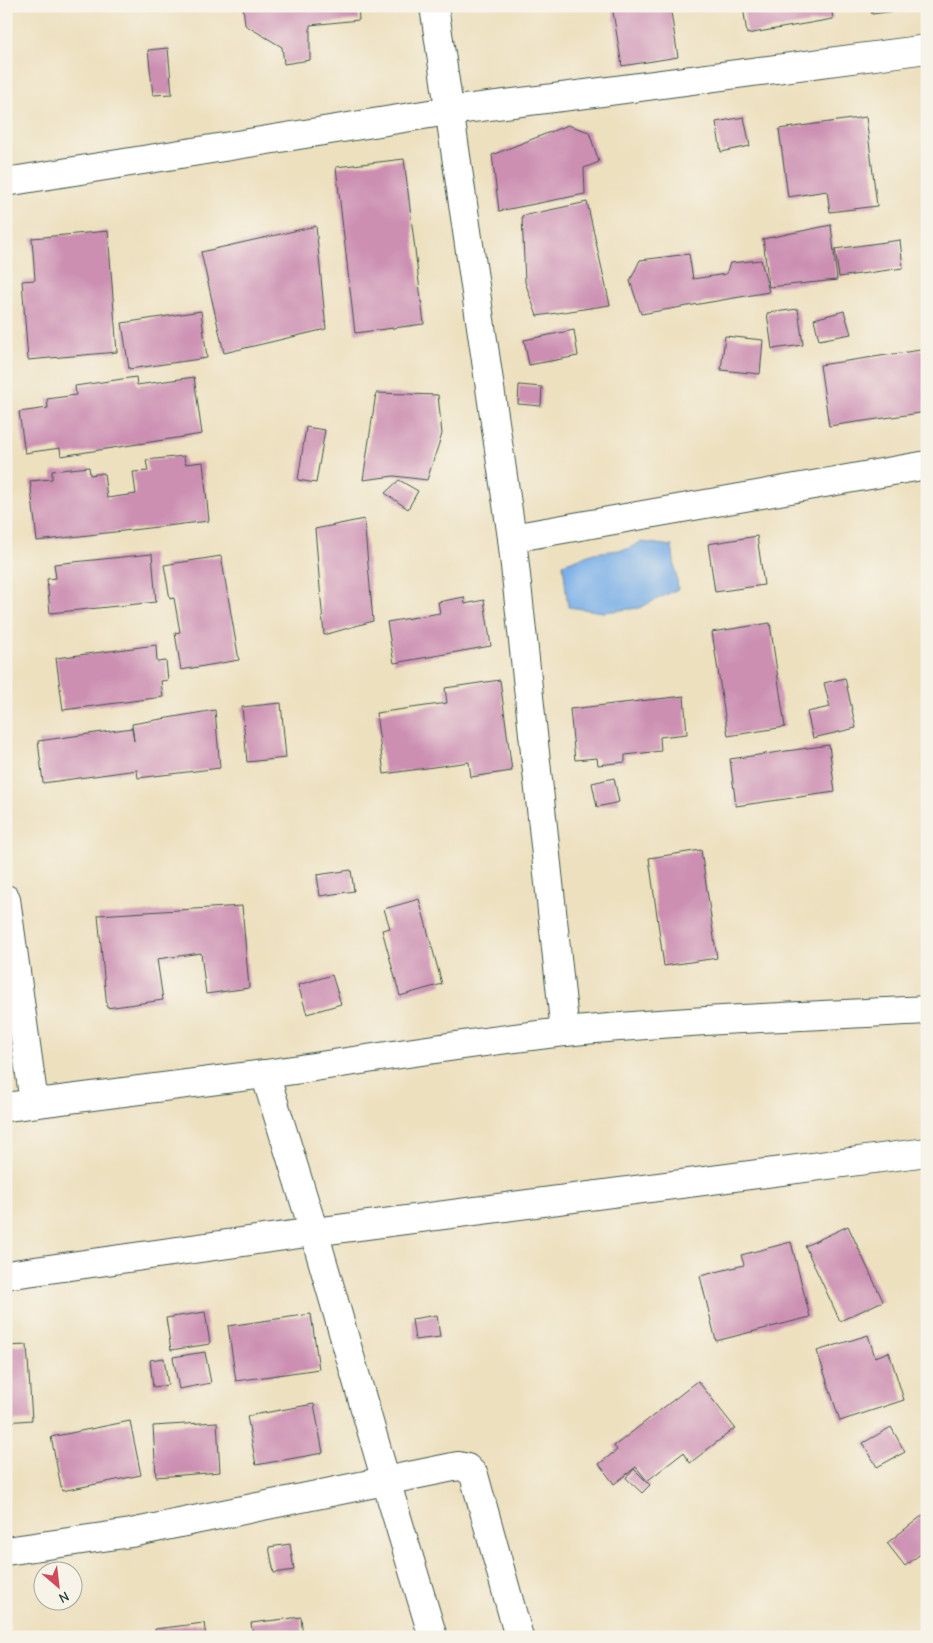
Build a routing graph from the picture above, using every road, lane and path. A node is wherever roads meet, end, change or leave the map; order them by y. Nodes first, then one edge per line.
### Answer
1 (434, 6) edge
2 (927, 49) edge
3 (448, 110) junction
4 (6, 182) edge
5 (927, 465) edge
6 (512, 538) junction
7 (6, 899) edge
8 (927, 1010) edge
9 (565, 1032) junction
10 (265, 1074) junction
11 (34, 1103) junction
12 (6, 1107) edge
13 (927, 1152) edge
14 (314, 1232) junction
15 (6, 1275) edge
16 (386, 1481) junction
17 (6, 1551) edge
18 (433, 1637) edge
19 (519, 1637) edge

1 - 3 street
2 - 3 street
3 - 4 street
3 - 6 street
5 - 6 street
6 - 9 street
7 - 11 street
8 - 9 street
9 - 10 street
10 - 11 street
10 - 14 street
11 - 12 street
13 - 14 street
14 - 15 street
14 - 16 street
16 - 17 street
16 - 18 street
16 - 19 street

